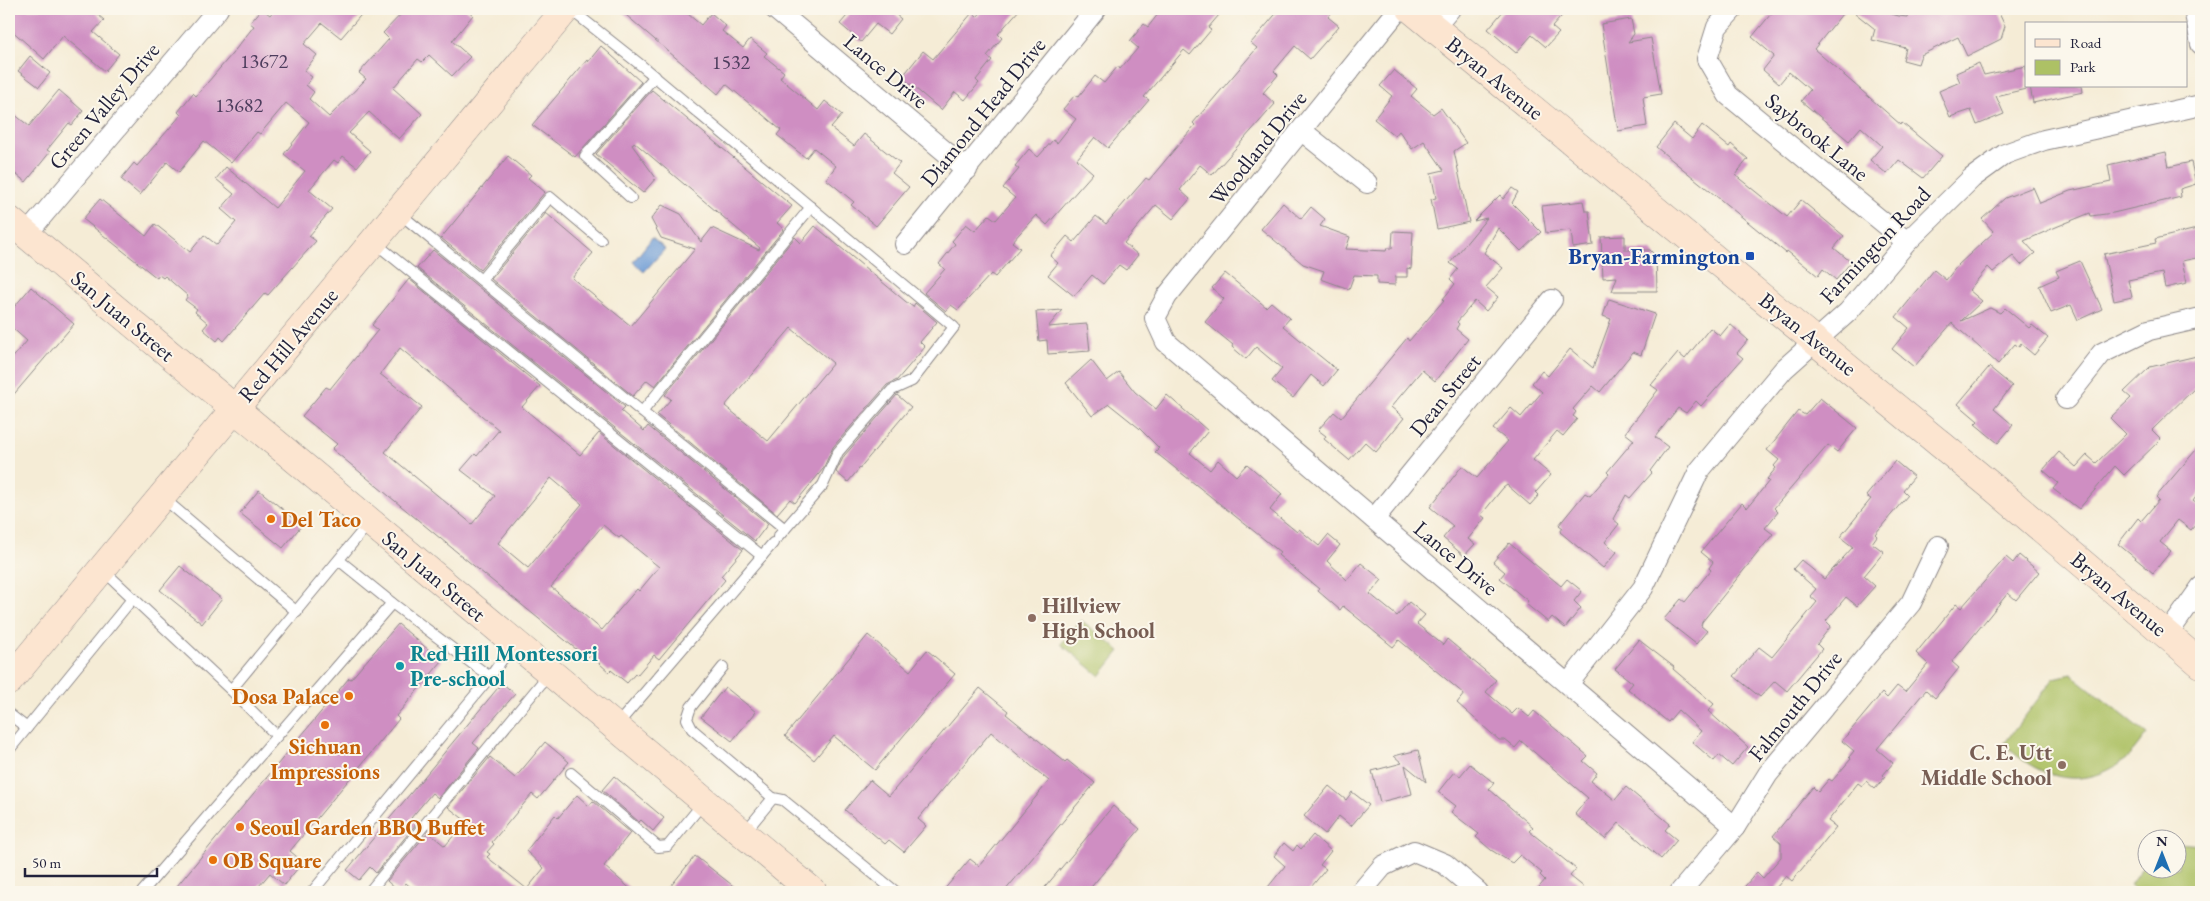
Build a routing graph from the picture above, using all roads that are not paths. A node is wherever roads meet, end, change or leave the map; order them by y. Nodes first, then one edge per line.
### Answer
1 (218, 9) edge
2 (566, 9) edge
3 (570, 9) edge
4 (776, 9) edge
5 (1096, 9) edge
6 (1399, 9) edge
7 (1411, 9) edge
8 (1733, 9) edge
9 (2194, 9) edge
10 (1442, 18) edge
11 (2201, 44) edge
12 (655, 76) junction
13 (2201, 105) edge
14 (1302, 131) junction
15 (967, 170) junction
16 (1367, 183) dead end
17 (631, 198) dead end
18 (811, 207) junction
19 (398, 212) junction
20 (18, 228) edge
21 (601, 240) dead end
22 (374, 241) junction
23 (1907, 242) junction
24 (905, 244) dead end
25 (481, 280) junction
26 (1552, 300) dead end
27 (1154, 318) joint
28 (2201, 318) edge
29 (1816, 341) junction
30 (2066, 399) dead end
31 (235, 408) junction
32 (642, 412) junction
33 (162, 496) junction
34 (1374, 519) junction
35 (370, 522) junction
36 (779, 536) junction
37 (1938, 546) dead end
38 (762, 556) junction
39 (340, 561) junction
40 (103, 570) junction
41 (2201, 587) edge
42 (132, 598) junction
43 (392, 603) junction
44 (297, 612) junction
45 (2166, 635) junction
46 (514, 643) junction
47 (2201, 664) edge
48 (723, 667) dead end
49 (550, 673) junction
50 (490, 677) junction
51 (9, 681) edge
52 (1568, 684) junction
53 (231, 690) junction
54 (9, 714) edge
55 (615, 727) junction
56 (27, 728) junction
57 (277, 736) junction
58 (9, 750) edge
59 (571, 774) dead end
60 (774, 798) junction
61 (705, 801) junction
62 (1736, 827) junction
63 (744, 834) junction
64 (142, 892) edge
65 (312, 892) edge
66 (369, 892) edge
67 (813, 892) edge
68 (896, 892) edge
69 (1361, 892) edge
70 (1478, 892) edge
71 (1680, 892) edge

1 - 20 street, Green Valley Drive
2 - 19 main road, Red Hill Avenue
3 - 12 lane
4 - 15 street, Lance Drive
5 - 15 street, Diamond Head Drive
6 - 14 street, Woodland Drive
7 - 10 main road, Bryan Avenue
8 - 23 street, Saybrook Lane
9 - 11 street
10 - 29 main road, Bryan Avenue
12 - 17 lane
12 - 18 lane
13 - 23 street, Farmington Road
14 - 16 street
14 - 27 street, Woodland Drive
15 - 24 street, Diamond Head Drive
18 - 32 lane
18 - 36 lane
19 - 22 main road, Red Hill Avenue
19 - 25 lane
20 - 31 main road, San Juan Street
21 - 25 lane
22 - 31 main road, Red Hill Avenue
22 - 38 lane
23 - 29 street, Farmington Road
25 - 32 lane
26 - 34 street, Dean Street
27 - 34 street, Lance Drive
28 - 30 street
29 - 45 main road, Bryan Avenue
29 - 52 street, Farmington Road
31 - 33 main road, Red Hill Avenue
31 - 35 main road, San Juan Street
32 - 36 lane
33 - 40 main road, Red Hill Avenue
33 - 44 lane
34 - 52 street, Lance Drive
35 - 39 lane
35 - 46 main road, San Juan Street
36 - 38 lane
37 - 62 street, Falmouth Drive
38 - 55 lane
39 - 43 lane
39 - 44 lane
40 - 42 lane
40 - 51 main road, Red Hill Avenue
41 - 45 street
42 - 53 lane
42 - 56 lane
43 - 50 lane
43 - 57 lane
44 - 53 lane
45 - 47 main road, Bryan Avenue
46 - 49 main road, San Juan Street
46 - 50 lane
48 - 60 lane
49 - 55 main road, San Juan Street
49 - 66 lane
50 - 65 lane
52 - 62 street, Lance Drive
53 - 57 lane
54 - 56 lane
55 - 61 main road, San Juan Street
56 - 58 lane
57 - 64 lane
59 - 61 lane
60 - 63 lane
60 - 68 lane
61 - 63 main road, San Juan Street
62 - 71 street, Falmouth Drive
63 - 67 main road, San Juan Street
69 - 70 street

